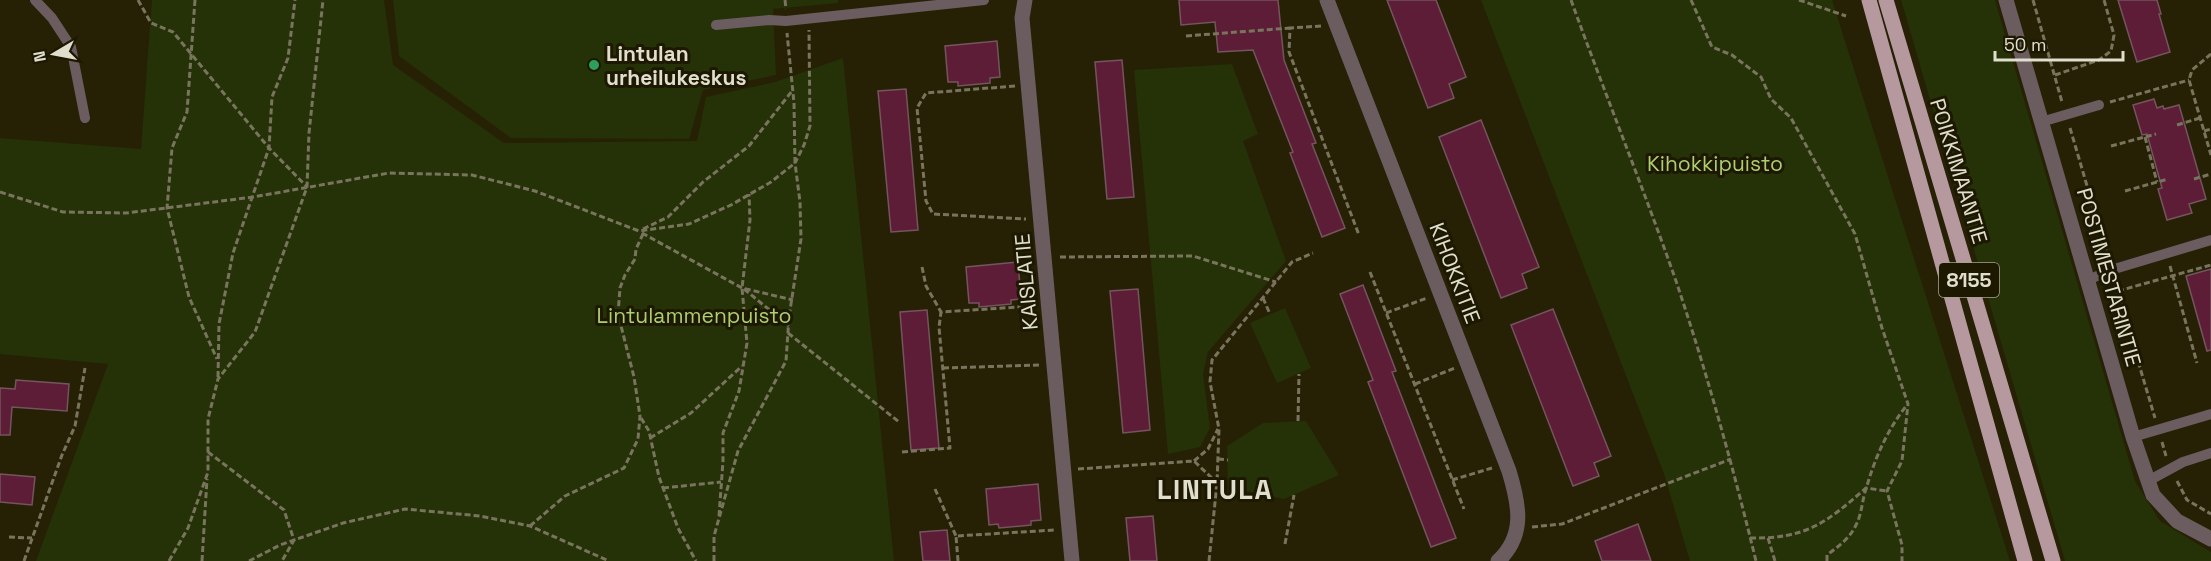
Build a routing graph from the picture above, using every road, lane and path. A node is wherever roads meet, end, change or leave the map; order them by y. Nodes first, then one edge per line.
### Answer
1 (35, 0) edge
2 (138, 0) edge
3 (195, 0) edge
4 (295, 0) edge
5 (323, 0) edge
6 (984, 0) edge
7 (1025, 0) edge
8 (1327, 0) edge
9 (1571, 0) edge
10 (1691, 0) edge
11 (1799, 0) edge
12 (1869, 0) edge
13 (1886, 0) edge
14 (2006, 0) edge
15 (2104, 0) edge
16 (1846, 16) dead end
17 (809, 19) junction
18 (786, 21) junction
19 (716, 25) dead end
20 (1323, 26) dead end
21 (1290, 28) junction
22 (1186, 36) dead end
23 (2211, 54) edge
24 (192, 55) junction
25 (2055, 75) dead end
26 (2189, 80) junction
27 (1015, 86) dead end
28 (792, 91) junction
29 (2099, 105) joint
30 (85, 118) dead end
31 (2200, 118) junction
32 (2041, 122) junction
33 (2177, 125) dead end
34 (2211, 129) edge
35 (2204, 131) junction
36 (2156, 134) dead end
37 (2145, 137) junction
38 (2111, 146) dead end
39 (268, 148) junction
40 (2211, 155) edge
41 (795, 163) junction
42 (2211, 174) edge
43 (2194, 179) dead end
44 (2168, 180) dead end
45 (2157, 182) junction
46 (307, 187) junction
47 (2125, 191) dead end
48 (0, 192) edge
49 (749, 194) junction
50 (253, 197) junction
51 (166, 208) junction
52 (1028, 219) dead end
53 (641, 232) junction
54 (1359, 235) dead end
55 (2211, 240) edge
56 (1313, 253) dead end
57 (2167, 254) junction
58 (1058, 257) dead end
59 (2211, 265) edge
60 (922, 267) dead end
61 (1370, 272) dead end
62 (2173, 276) junction
63 (2088, 280) junction
64 (1276, 282) junction
65 (742, 288) junction
66 (2118, 291) dead end
67 (1428, 297) dead end
68 (1263, 298) junction
69 (793, 300) junction
70 (1036, 306) dead end
71 (941, 312) junction
72 (1386, 313) junction
73 (1269, 314) dead end
74 (789, 326) junction
75 (788, 333) junction
76 (218, 360) junction
77 (2197, 363) dead end
78 (743, 365) junction
79 (1041, 365) dead end
80 (85, 368) dead end
81 (943, 368) junction
82 (1455, 368) dead end
83 (1299, 374) dead end
84 (218, 379) junction
85 (1414, 384) junction
86 (1908, 404) junction
87 (2211, 414) edge
88 (640, 416) junction
89 (1298, 421) dead end
90 (899, 422) dead end
91 (1219, 429) junction
92 (2133, 437) junction
93 (650, 438) junction
94 (208, 452) junction
95 (902, 452) dead end
96 (2211, 453) edge
97 (1218, 459) junction
98 (1731, 459) junction
99 (1228, 460) dead end
100 (1194, 461) junction
101 (1494, 468) dead end
102 (1064, 470) junction
103 (208, 472) junction
104 (1452, 480) junction
105 (2148, 480) junction
106 (722, 482) junction
107 (1217, 483) junction
108 (663, 488) junction
109 (1866, 488) junction
110 (935, 489) dead end
111 (1887, 491) junction
112 (1294, 495) dead end
113 (1464, 509) dead end
114 (718, 523) junction
115 (530, 526) junction
116 (1534, 527) dead end
117 (1056, 529) dead end
118 (956, 536) junction
119 (9, 537) dead end
120 (32, 538) junction
121 (1750, 538) junction
122 (1768, 538) junction
123 (2211, 539) edge
124 (294, 540) junction
125 (1285, 544) dead end
126 (606, 560) edge
127 (24, 561) edge
128 (169, 561) edge
129 (202, 561) edge
130 (249, 561) edge
131 (282, 561) edge
132 (696, 561) edge
133 (714, 561) edge
134 (958, 561) edge
135 (1072, 561) edge
136 (1209, 561) edge
137 (1498, 561) edge
138 (1756, 561) edge
139 (1775, 561) edge
140 (1827, 561) edge
141 (1902, 561) edge
142 (2025, 561) edge
143 (2053, 561) edge

1 - 30 lane
2 - 24 path
3 - 24 path
4 - 39 path
5 - 46 path
6 - 17 lane
7 - 102 street, KAISLATIE
8 - 137 street, KIHOKKITIE
9 - 98 path
10 - 86 path
11 - 16 path
12 - 142 main road, POIKKIMAANTIE / 8155
13 - 143 main road, POIKKIMAANTIE / 8155
14 - 32 street, POSTIMESTARINTIE
15 - 25 path
17 - 18 lane
17 - 41 path
18 - 19 lane
18 - 28 path
20 - 21 path
21 - 22 path
21 - 54 path
23 - 26 path
24 - 39 path
24 - 51 path
26 - 29 path
26 - 31 path
27 - 52 path
28 - 41 path
28 - 53 path
29 - 32 lane
31 - 33 path
31 - 35 path
32 - 63 street, POSTIMESTARINTIE
34 - 35 path
35 - 40 path
36 - 37 path
37 - 38 path
37 - 45 path
39 - 46 path
39 - 50 path
41 - 49 path
41 - 69 path
42 - 43 path
44 - 45 path
45 - 47 path
46 - 50 path
46 - 53 path
46 - 84 path
48 - 51 path
49 - 53 path
49 - 65 path
50 - 51 path
50 - 76 path
51 - 76 path
53 - 65 path
53 - 88 path
55 - 57 lane
56 - 64 path
57 - 62 path
57 - 63 lane
58 - 64 path
59 - 62 path
60 - 71 path
61 - 72 path
62 - 66 path
62 - 77 path
63 - 92 street, POSTIMESTARINTIE
64 - 68 path
65 - 69 path
65 - 74 path
65 - 78 path
67 - 72 path
68 - 73 path
68 - 91 path
69 - 74 path
70 - 71 path
71 - 81 path
72 - 85 path
74 - 75 path
75 - 90 path
75 - 114 path
76 - 84 path
78 - 93 path
78 - 106 path
79 - 81 path
80 - 120 path
81 - 95 path
82 - 85 path
83 - 89 path
84 - 94 path
85 - 104 path
86 - 109 path
86 - 111 path
87 - 92 lane
88 - 93 path
88 - 115 path
91 - 97 path
91 - 100 path
92 - 105 street, POSTIMESTARINTIE
93 - 108 path
94 - 103 path
94 - 124 path
96 - 105 lane
97 - 99 path
97 - 107 path
98 - 116 path
98 - 121 path
100 - 102 path
100 - 107 path
101 - 104 path
102 - 135 street, KAISLATIE
103 - 128 path
103 - 129 path
104 - 113 path
105 - 123 street, POSTIMESTARINTIE
106 - 108 path
106 - 114 path
107 - 136 path
108 - 132 path
109 - 111 path
109 - 122 path
109 - 140 path
110 - 118 path
111 - 141 path
112 - 125 path
114 - 133 path
115 - 124 path
115 - 126 path
117 - 118 path
118 - 134 path
119 - 120 path
120 - 127 path
121 - 122 path
121 - 138 path
122 - 139 path
124 - 130 path
124 - 131 path

